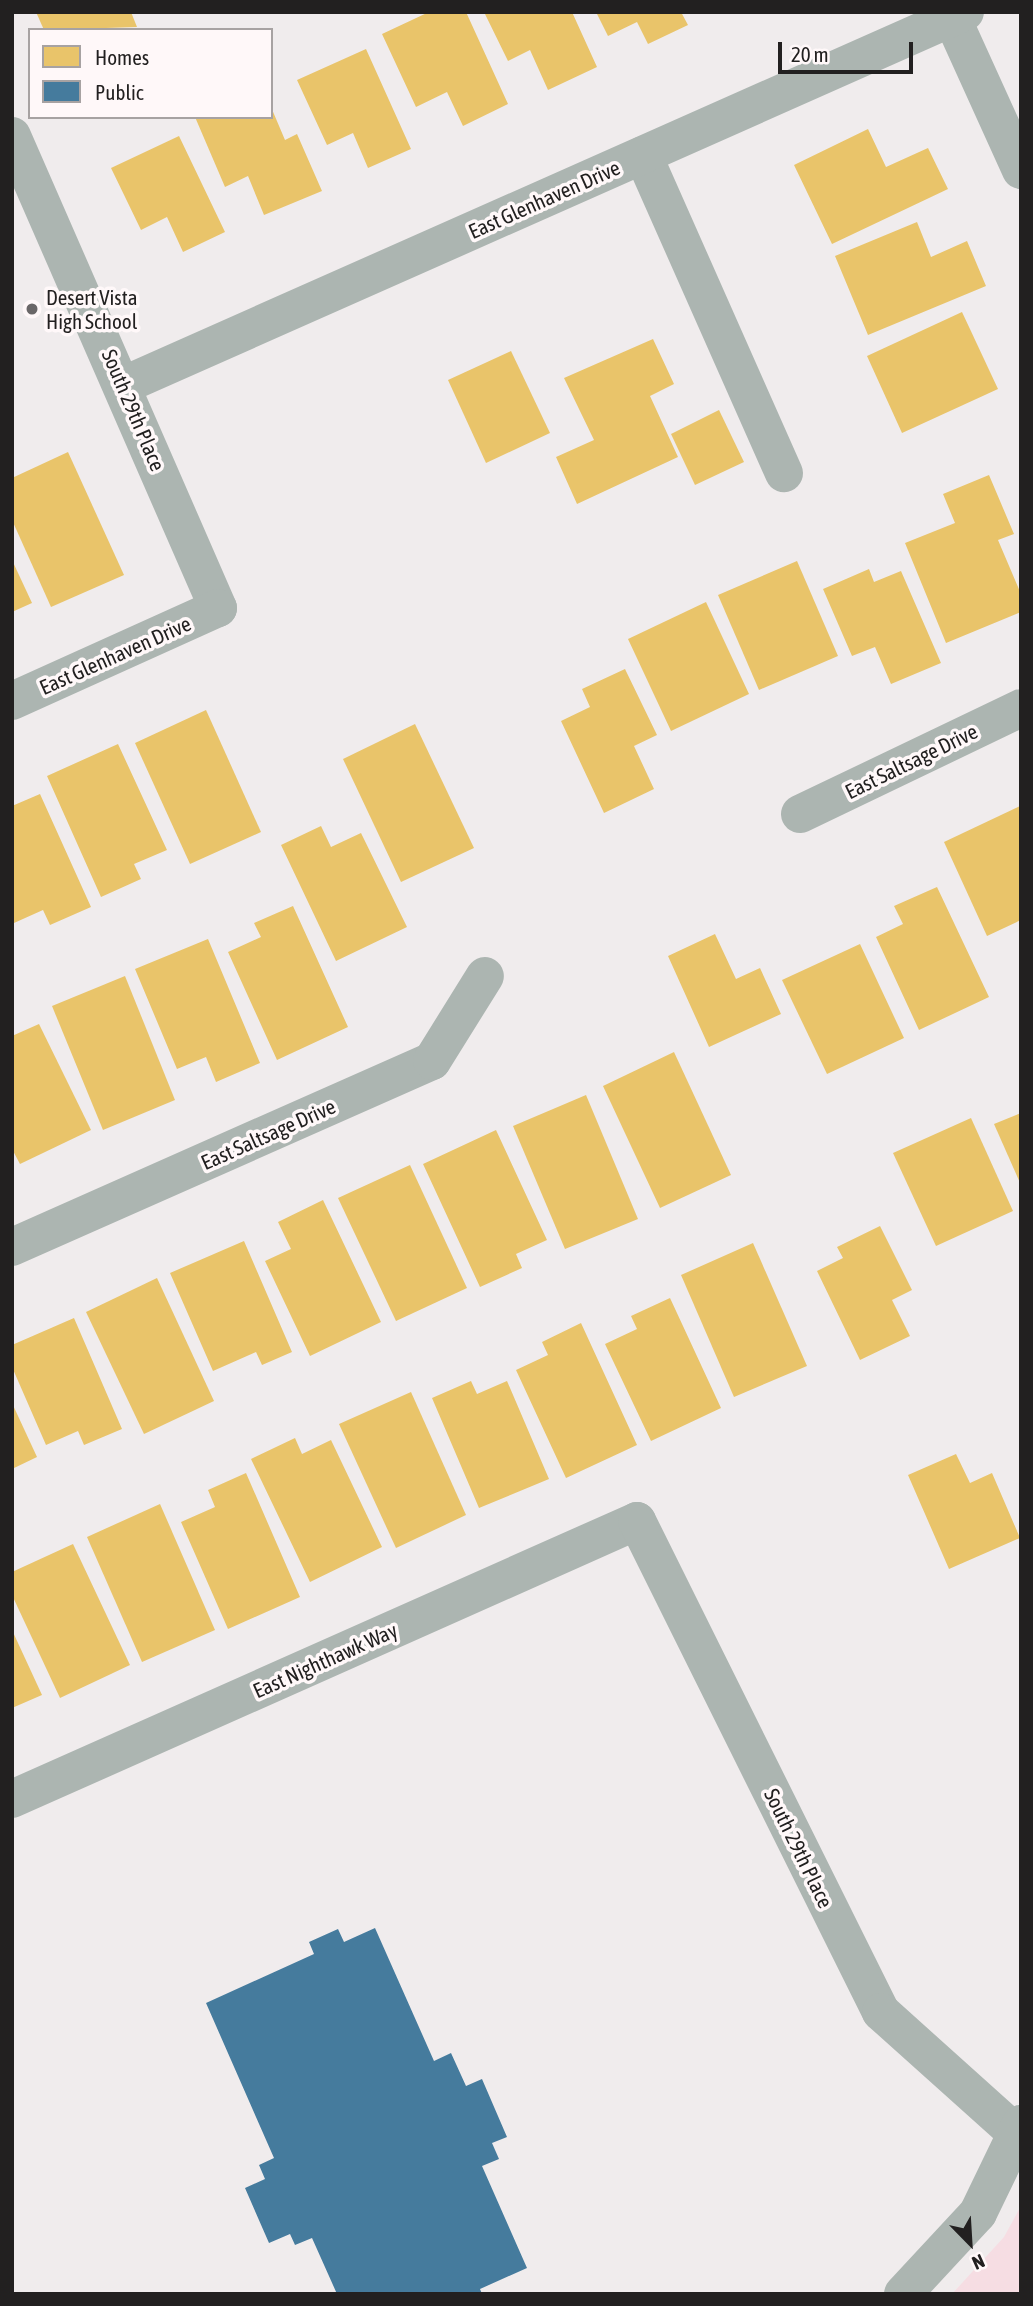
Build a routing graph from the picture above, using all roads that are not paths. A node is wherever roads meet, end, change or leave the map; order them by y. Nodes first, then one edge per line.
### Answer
1 (958, 15) edge
2 (12, 136) edge
3 (643, 155) junction
4 (1021, 170) edge
5 (124, 385) junction
6 (784, 473) dead end
7 (218, 608) joint
8 (12, 701) edge
9 (1021, 708) edge
10 (800, 814) dead end
11 (485, 976) dead end
12 (12, 1247) edge
13 (637, 1521) joint
14 (12, 1799) edge
15 (1018, 2128) edge
16 (903, 2294) edge

1 - 3 street, East Glenhaven Drive
1 - 4 street
2 - 5 street, South 29th Place
3 - 5 street, East Glenhaven Drive
3 - 6 street
5 - 7 street, South 29th Place
7 - 8 street, East Glenhaven Drive
9 - 10 street, East Saltsage Drive
11 - 12 street, East Saltsage Drive
13 - 14 street, East Nighthawk Way
13 - 15 street, South 29th Place
15 - 16 street

